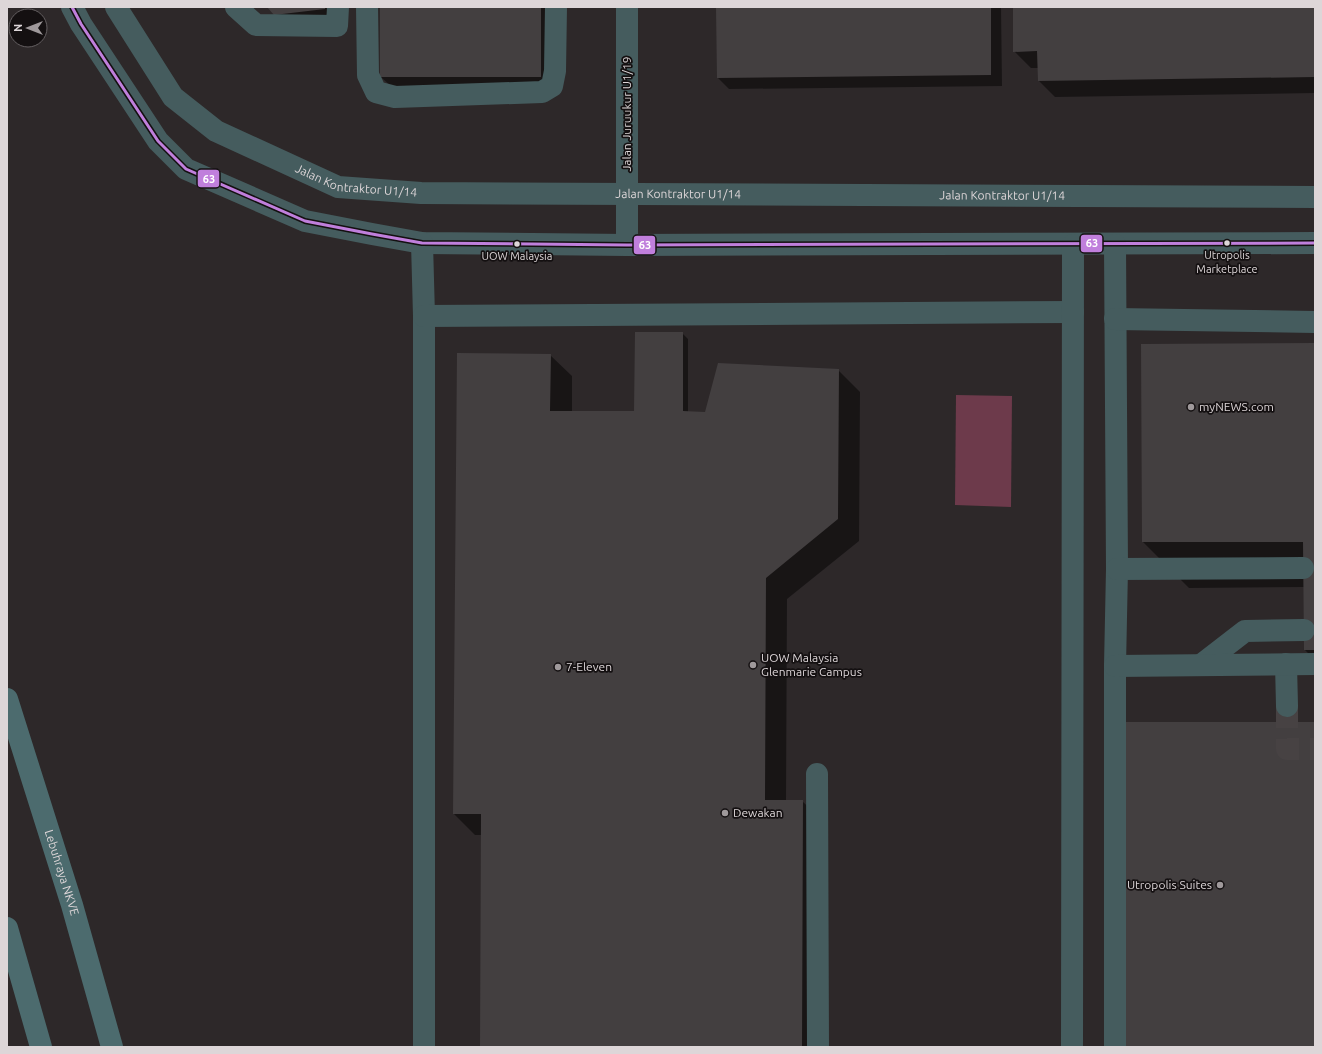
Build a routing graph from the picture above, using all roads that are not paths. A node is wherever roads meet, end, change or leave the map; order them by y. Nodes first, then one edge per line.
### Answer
1 (72, 7) edge
2 (116, 7) edge
3 (236, 7) edge
4 (338, 7) edge
5 (367, 7) edge
6 (556, 7) edge
7 (627, 7) edge
8 (627, 194) junction
9 (1315, 197) edge
10 (422, 243) junction
11 (1315, 243) edge
12 (627, 245) junction
13 (1073, 245) junction
14 (1115, 245) junction
15 (1073, 312) junction
16 (424, 316) junction
17 (1115, 319) junction
18 (1315, 322) edge
19 (1303, 568) dead end
20 (1118, 569) junction
21 (1304, 630) dead end
22 (1286, 664) junction
23 (1315, 664) edge
24 (1201, 665) junction
25 (1115, 666) junction
26 (7, 699) edge
27 (1287, 706) tunnel mouth
28 (817, 774) dead end
29 (7, 928) edge
30 (41, 1047) edge
31 (112, 1047) edge
32 (424, 1047) edge
33 (818, 1047) edge
34 (1072, 1047) edge
35 (1115, 1047) edge

1 - 10 street
2 - 8 street, Jalan Kontraktor U1/14
3 - 4 street
5 - 6 street
7 - 8 street, Jalan Juruukur U1/19
8 - 9 street, Jalan Kontraktor U1/14
8 - 12 street, Jalan Juruukur U1/19
10 - 12 street
10 - 16 street
11 - 14 street
12 - 13 street
13 - 14 street
13 - 15 street
14 - 17 street
15 - 16 street
15 - 34 street
16 - 32 street
17 - 18 street
17 - 20 street
19 - 20 street
20 - 25 street
21 - 24 street
22 - 23 street
22 - 24 street
22 - 27 street
24 - 25 street
25 - 35 street
26 - 31 highway, Lebuhraya NKVE
28 - 33 street
29 - 30 highway

